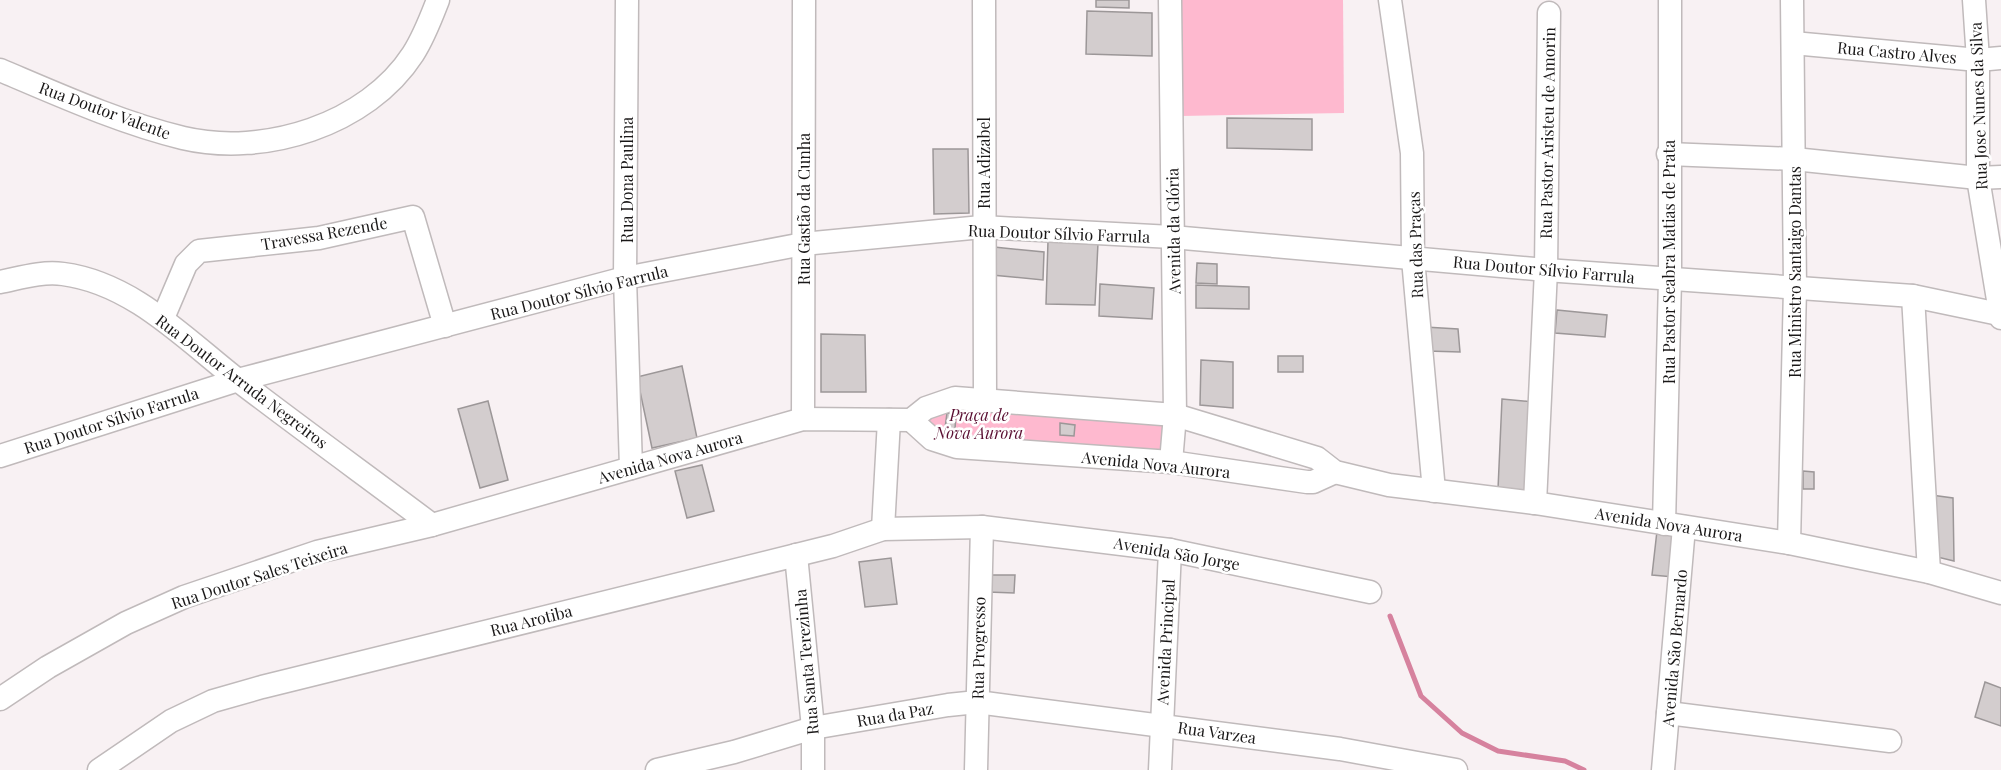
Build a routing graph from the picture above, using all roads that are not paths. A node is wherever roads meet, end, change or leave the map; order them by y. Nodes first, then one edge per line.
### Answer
1 (438, 0) edge
2 (627, 0) edge
3 (804, 0) edge
4 (984, 0) edge
5 (1170, 0) edge
6 (1390, 0) edge
7 (1670, 0) edge
8 (1792, 0) edge
9 (1974, 0) edge
10 (1549, 14) dead end
11 (1793, 43) junction
12 (2001, 58) edge
13 (1977, 60) junction
14 (0, 70) edge
15 (1668, 154) junction
16 (1794, 159) junction
17 (2001, 177) edge
18 (1978, 178) junction
19 (982, 227) junction
20 (1173, 237) junction
21 (803, 244) junction
22 (1413, 259) junction
23 (1545, 270) junction
24 (625, 278) junction
25 (1670, 279) junction
26 (0, 282) edge
27 (1796, 288) junction
28 (1913, 296) junction
29 (2000, 316) edge
30 (163, 318) junction
31 (445, 326) junction
32 (238, 380) junction
33 (985, 399) junction
34 (1175, 415) junction
35 (803, 419) junction
36 (900, 420) junction
37 (0, 456) edge
38 (1171, 462) junction
39 (631, 468) junction
40 (1335, 472) junction
41 (1434, 491) junction
42 (1535, 503) junction
43 (432, 525) junction
44 (1674, 525) junction
45 (982, 526) junction
46 (883, 529) junction
47 (1789, 543) junction
48 (1170, 550) junction
49 (796, 555) junction
50 (1929, 572) junction
51 (1370, 592) dead end
52 (2001, 593) edge
53 (0, 699) edge
54 (977, 702) junction
55 (1668, 713) junction
56 (1160, 724) junction
57 (813, 728) junction
58 (1890, 741) dead end
59 (1664, 761) edge
60 (99, 770) edge
61 (657, 770) edge
62 (813, 770) edge
63 (976, 770) edge
64 (1160, 770) edge
65 (1456, 770) edge

1 - 14 street, Rua Doutor Valente
2 - 24 street, Rua Dona Paulina
3 - 21 street, Rua Gastão da Cunha
4 - 19 street, Rua Adizabel
5 - 20 street, Avenida da Glória
6 - 22 street, Rua das Praças
7 - 15 street, Rua Pastor Seabra Matias de Prata
8 - 11 street, Rua Ministro Santaigo Dantas
9 - 13 street, Rua Jose Nunes da Silva
10 - 23 street, Rua Pastor Aristeu de Amorin
11 - 13 street, Rua Castro Alves
11 - 16 street, Rua Ministro Santaigo Dantas
12 - 13 street, Rua Castro Alves
13 - 18 street, Rua Jose Nunes da Silva
15 - 16 street
15 - 25 street, Rua Pastor Seabra Matias de Prata
16 - 18 street
16 - 27 street, Rua Ministro Santaigo Dantas
17 - 18 street
18 - 29 street, Rua Jose Nunes da Silva
19 - 20 street, Rua Doutor Sílvio Farrula
19 - 21 street, Rua Doutor Sílvio Farrula
19 - 33 street, Rua Adizabel
20 - 22 street, Rua Doutor Sílvio Farrula
20 - 34 street, Avenida da Glória
21 - 24 street, Rua Doutor Sílvio Farrula
21 - 35 street, Rua Gastão da Cunha
22 - 23 street, Rua Doutor Sílvio Farrula
22 - 41 street, Rua das Praças
23 - 25 street, Rua Doutor Sílvio Farrula
23 - 42 street, Rua Pastor Aristeu de Amorin
24 - 31 street, Rua Doutor Sílvio Farrula
24 - 39 street, Rua Dona Paulina
25 - 27 street, Rua Doutor Sílvio Farrula
25 - 44 street, Rua Pastor Seabra Matias de Prata
26 - 30 street, Rua Doutor Arruda Negreiros
27 - 28 street, Rua Doutor Sílvio Farrula
27 - 47 street, Rua Ministro Santaigo Dantas
28 - 29 street, Rua Doutor Sílvio Farrula
28 - 50 street
30 - 31 street, Travessa Rezende
30 - 32 street, Rua Doutor Arruda Negreiros
31 - 32 street, Rua Doutor Sílvio Farrula
32 - 37 street, Rua Doutor Sílvio Farrula
32 - 43 street, Rua Doutor Arruda Negreiros
33 - 34 street, Avenida Nova Aurora
33 - 36 street, Avenida Nova Aurora
34 - 38 street, Avenida da Glória
34 - 40 street, Avenida Nova Aurora
35 - 36 street, Avenida Nova Aurora
35 - 39 street, Avenida Nova Aurora
36 - 38 street, Avenida Nova Aurora
36 - 46 street
38 - 40 street, Avenida Nova Aurora
39 - 43 street, Avenida Nova Aurora
40 - 41 street, Avenida Nova Aurora
41 - 42 street, Avenida Nova Aurora
42 - 44 street, Avenida Nova Aurora
43 - 53 street, Rua Doutor Sales Teixeira
44 - 47 street, Avenida Nova Aurora
44 - 55 street, Avenida São Bernardo
45 - 46 street, Rua Arotiba
45 - 48 street, Avenida São Jorge
45 - 54 street, Rua Progresso
46 - 49 street, Rua Arotiba
47 - 50 street, Avenida Nova Aurora
48 - 51 street, Avenida São Jorge
48 - 56 street, Avenida Principal
49 - 57 street, Rua Santa Terezinha
49 - 60 street, Rua Arotiba
50 - 52 street, Avenida Nova Aurora
54 - 56 street, Rua Varzea
54 - 57 street, Rua da Paz
54 - 63 street, Rua Progresso
55 - 58 street
55 - 59 street, Avenida São Bernardo
56 - 64 street, Avenida Principal
56 - 65 street, Rua Varzea
57 - 61 street, Rua da Paz
57 - 62 street, Rua Santa Terezinha

